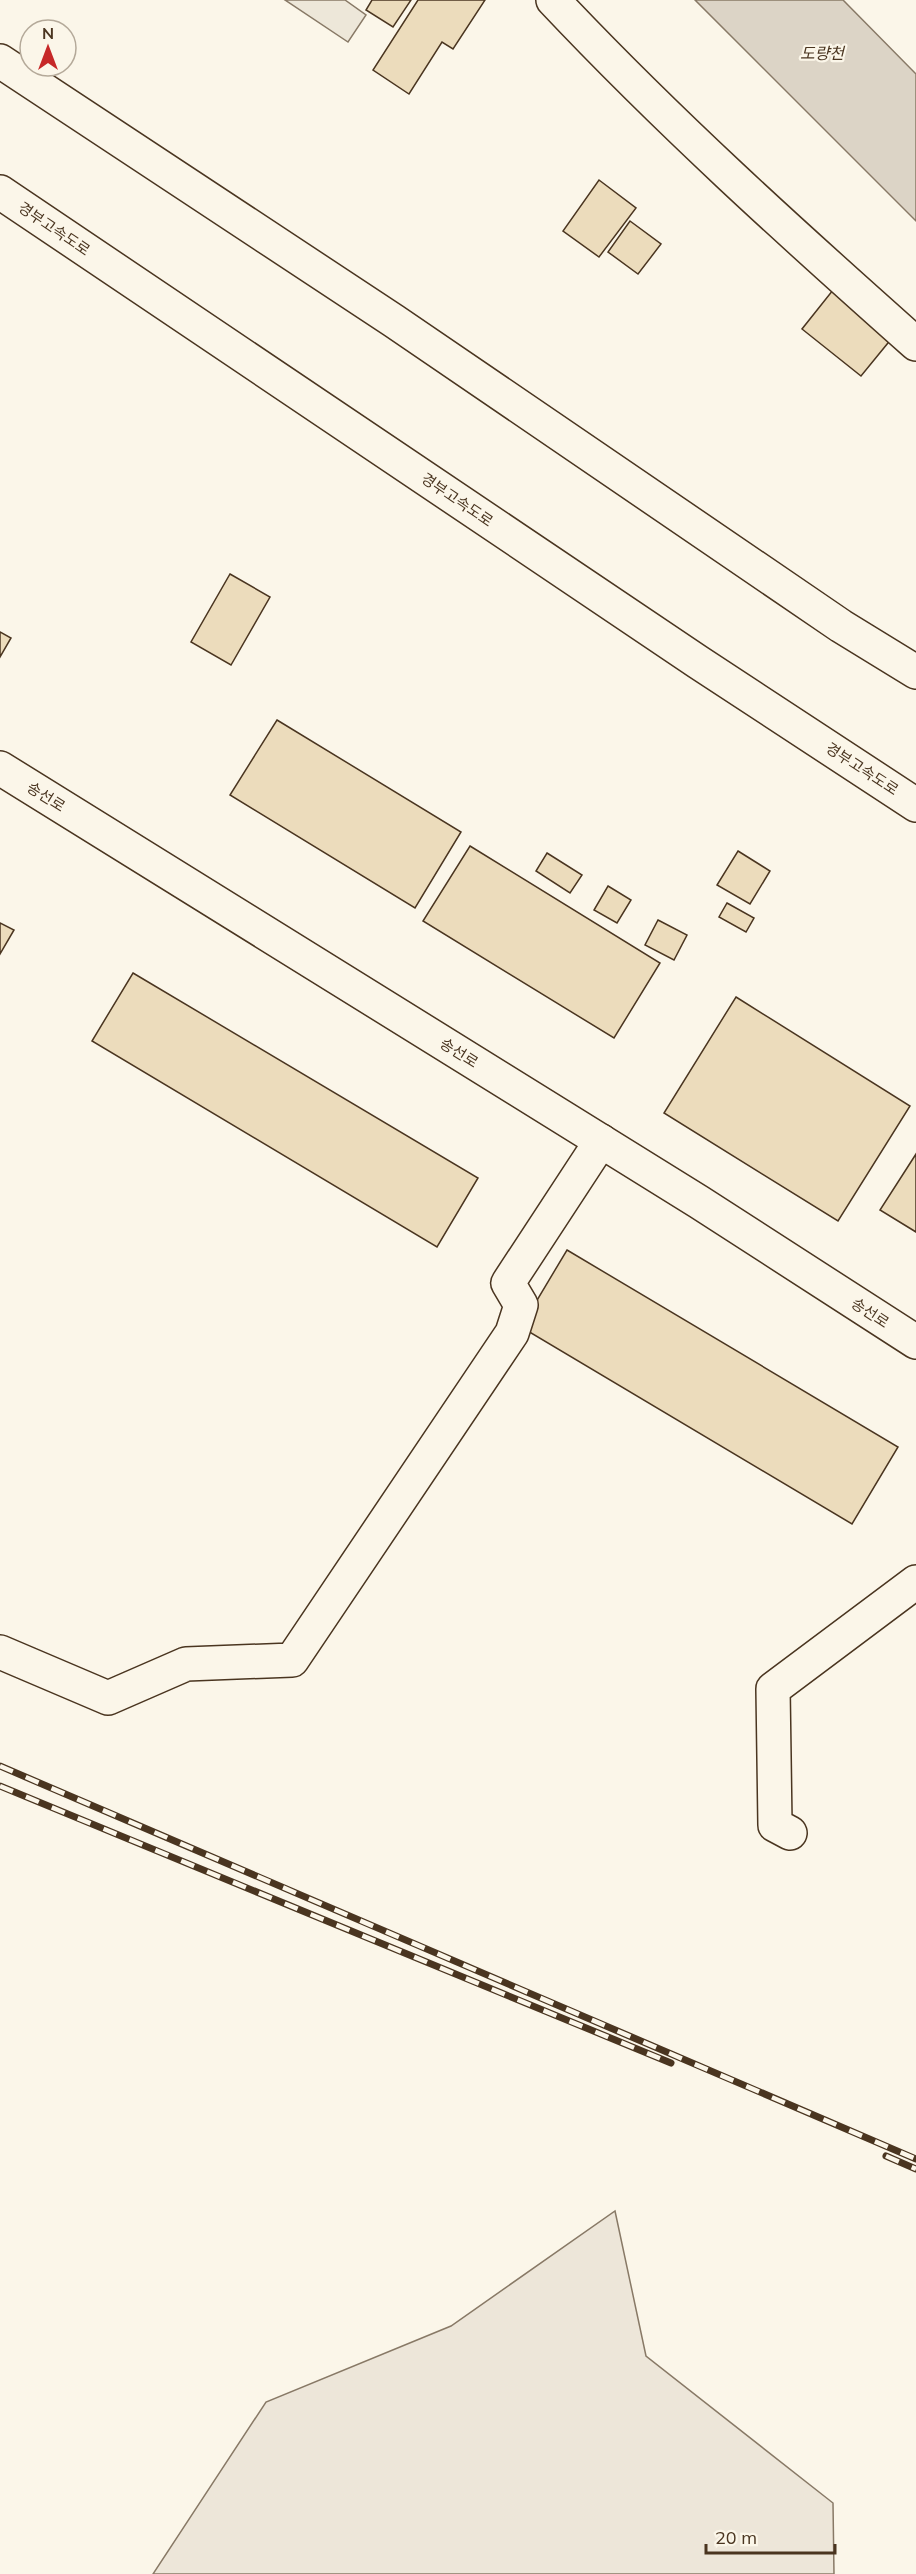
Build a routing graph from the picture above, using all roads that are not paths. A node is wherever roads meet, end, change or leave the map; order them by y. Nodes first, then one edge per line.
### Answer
1 (553, 0) edge
2 (0, 61) edge
3 (0, 192) edge
4 (916, 344) edge
5 (916, 672) edge
6 (0, 768) edge
7 (916, 805) edge
8 (601, 1141) junction
9 (916, 1342) edge
10 (916, 1582) edge
11 (0, 1652) edge
12 (790, 1833) dead end

1 - 4 main road
2 - 5 main road
3 - 7 main road, 경부고속도로
6 - 8 main road, 송선로
8 - 9 main road, 송선로
8 - 11 main road
10 - 12 main road

